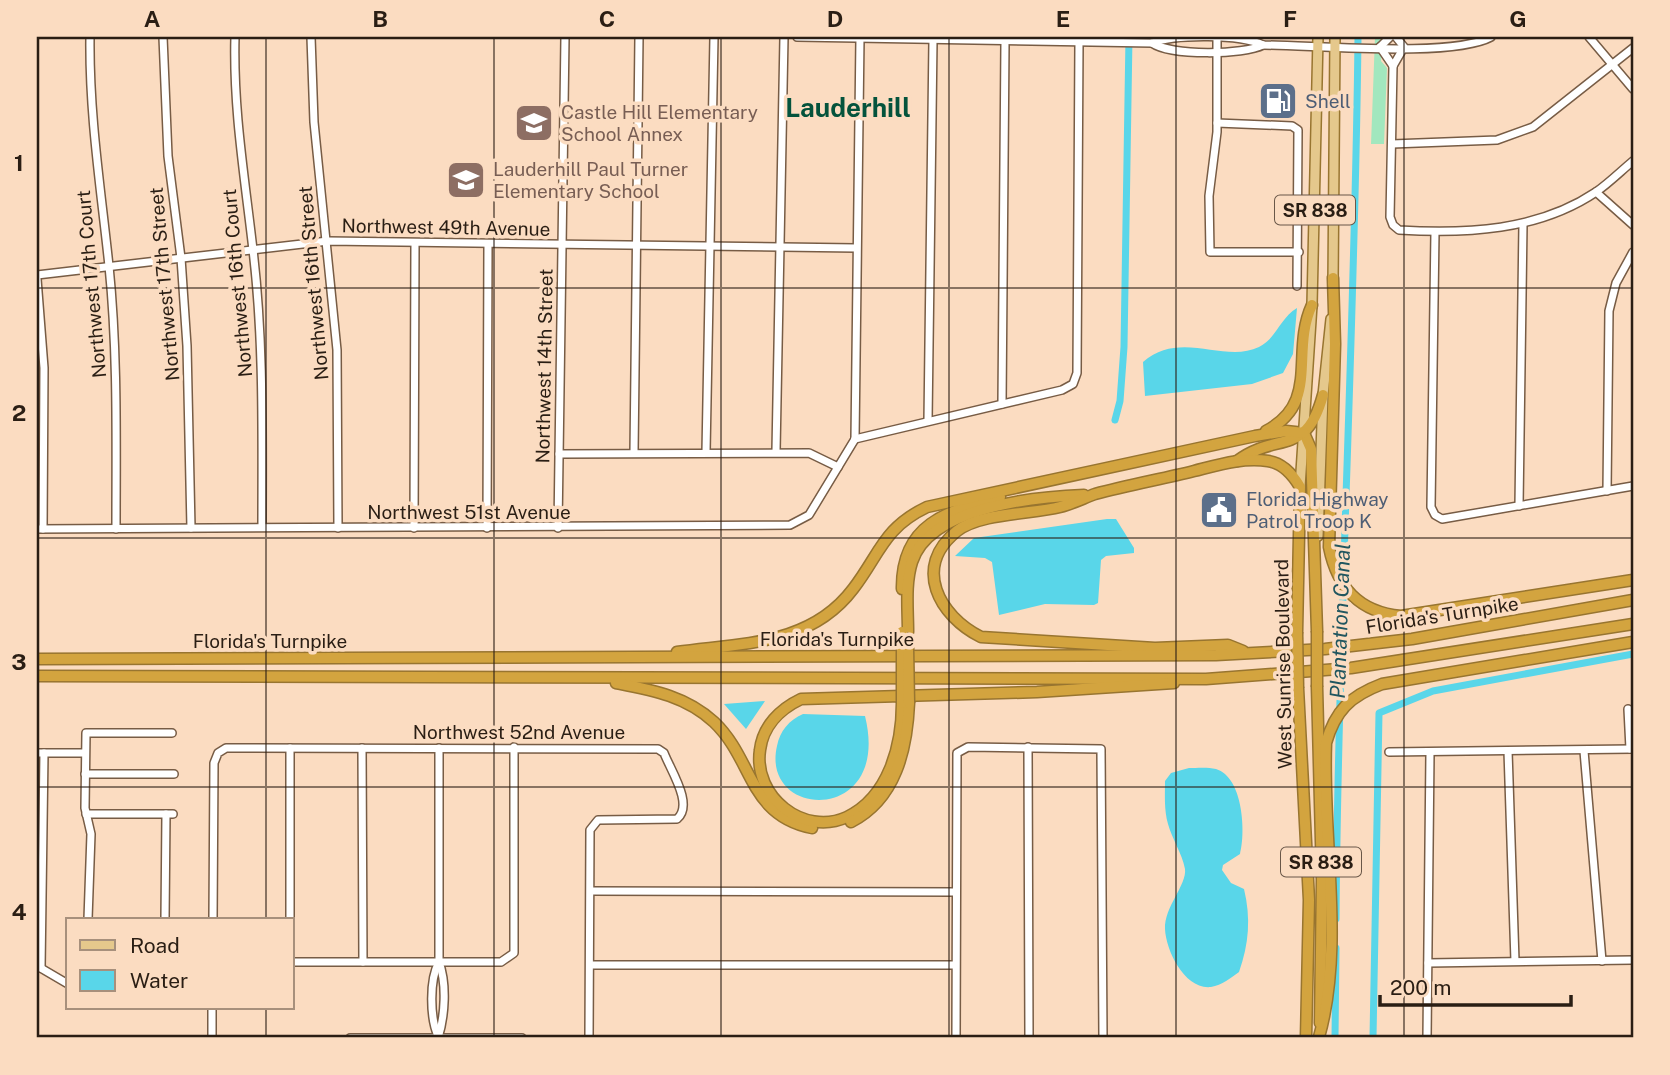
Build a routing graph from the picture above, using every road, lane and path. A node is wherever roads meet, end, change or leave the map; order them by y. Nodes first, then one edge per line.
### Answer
1 (90, 37) edge
2 (163, 37) edge
3 (235, 37) edge
4 (312, 37) edge
5 (565, 37) edge
6 (639, 37) edge
7 (713, 37) edge
8 (784, 37) edge
9 (797, 37) edge
10 (1217, 37) edge
11 (1390, 37) edge
12 (1396, 37) edge
13 (1491, 37) edge
14 (1589, 37) edge
15 (859, 38) edge
16 (933, 40) junction
17 (1152, 40) edge
18 (1318, 41) edge
19 (1005, 42) junction
20 (1079, 42) junction
21 (1335, 42) edge
22 (1263, 45) junction
23 (1379, 47) junction
24 (1404, 47) junction
25 (1633, 48) edge
26 (1217, 51) junction
27 (1612, 65) junction
28 (1393, 66) junction
29 (1633, 89) edge
30 (1217, 123) junction
31 (1392, 144) junction
32 (1633, 161) edge
33 (1596, 192) junction
34 (1523, 224) junction
35 (1633, 225) edge
36 (1435, 232) junction
37 (328, 241) junction
38 (415, 243) junction
39 (488, 244) junction
40 (562, 244) junction
41 (636, 245) junction
42 (709, 246) junction
43 (782, 247) junction
44 (856, 248) junction
45 (254, 250) junction
46 (1299, 252) junction
47 (1633, 252) edge
48 (181, 258) junction
49 (109, 266) junction
50 (37, 277) edge
51 (1333, 278) junction
52 (1297, 286) dead end
53 (1312, 305) junction
54 (1324, 396) junction
55 (1002, 404) junction
56 (928, 421) junction
57 (1304, 433) junction
58 (1255, 436) junction
59 (855, 439) junction
60 (705, 452) junction
61 (776, 452) junction
62 (634, 453) junction
63 (559, 454) junction
64 (1237, 461) junction
65 (838, 467) junction
66 (1030, 486) junction
67 (1633, 486) edge
68 (1300, 487) junction
69 (1607, 491) junction
70 (1095, 494) junction
71 (1519, 506) junction
72 (262, 527) junction
73 (116, 528) junction
74 (191, 528) junction
75 (338, 528) junction
76 (414, 528) junction
77 (486, 528) junction
78 (558, 528) junction
79 (40, 529) edge
80 (1316, 576) junction
81 (1633, 580) edge
82 (1633, 600) edge
83 (1633, 624) edge
84 (905, 632) junction
85 (1633, 642) edge
86 (1248, 653) junction
87 (634, 657) junction
88 (37, 659) edge
89 (37, 676) edge
90 (595, 678) junction
91 (1206, 678) junction
92 (906, 703) junction
93 (1628, 709) dead end
94 (172, 733) dead end
95 (514, 747) junction
96 (1028, 747) junction
97 (290, 748) junction
98 (362, 748) junction
99 (439, 748) junction
100 (1631, 749) edge
101 (1507, 751) junction
102 (1584, 751) junction
103 (40, 752) edge
104 (1389, 752) dead end
105 (85, 753) junction
106 (1430, 753) junction
107 (85, 774) junction
108 (174, 774) dead end
109 (86, 814) junction
110 (591, 891) junction
111 (956, 892) junction
112 (88, 918) edge
113 (165, 918) edge
114 (213, 918) edge
115 (290, 918) edge
116 (1515, 961) junction
117 (1602, 961) junction
118 (1633, 961) edge
119 (294, 962) edge
120 (363, 962) junction
121 (439, 962) junction
122 (1428, 963) junction
123 (591, 965) junction
124 (955, 965) junction
125 (39, 967) edge
126 (66, 983) edge
127 (212, 1009) edge
128 (438, 1037) edge
129 (212, 1038) edge
130 (350, 1038) edge
131 (522, 1038) edge
132 (589, 1038) edge
133 (956, 1038) edge
134 (1029, 1038) edge
135 (1103, 1038) edge
136 (1306, 1038) edge
137 (1319, 1038) edge
138 (1427, 1038) edge

1 - 49 street, Northwest 17th Court
2 - 48 street, Northwest 17th Street
3 - 45 street, Northwest 16th Court
4 - 37 street, Northwest 16th Street
5 - 40 street, Northwest 14th Street
6 - 41 street
7 - 42 street
8 - 43 street
9 - 15 street
10 - 17 street
10 - 22 street
10 - 26 street
11 - 23 street
12 - 24 street
13 - 24 street
14 - 27 street
15 - 16 street
15 - 44 street
16 - 19 street
16 - 56 street
17 - 20 street
17 - 26 street
18 - 21 street
18 - 22 street
18 - 53 main road, West Sunrise Boulevard / SR 838
19 - 20 street
19 - 55 street
20 - 55 street
21 - 23 street
21 - 51 main road, West Sunrise Boulevard / SR 838
22 - 26 street
23 - 24 street
23 - 28 street
24 - 28 street
25 - 27 street
26 - 30 street
27 - 29 street
27 - 31 street
28 - 31 street
30 - 46 street
30 - 46 street
31 - 36 street
32 - 33 street
33 - 34 street
33 - 35 street
34 - 36 street
34 - 71 street
36 - 71 street
37 - 38 street, Northwest 49th Avenue
37 - 45 street, Northwest 49th Avenue
37 - 75 street, Northwest 16th Street
38 - 39 street, Northwest 49th Avenue
38 - 76 street
39 - 40 street, Northwest 49th Avenue
39 - 77 street
40 - 41 street, Northwest 49th Avenue
40 - 63 street, Northwest 14th Street
41 - 42 street, Northwest 49th Avenue
41 - 62 street
42 - 43 street, Northwest 49th Avenue
42 - 60 street
43 - 44 street, Northwest 49th Avenue
43 - 61 street
44 - 59 street
45 - 48 street, Northwest 49th Avenue
45 - 72 street, Northwest 16th Court
46 - 52 street
47 - 69 street
48 - 49 street, Northwest 49th Avenue
48 - 74 street, Northwest 17th Street
49 - 50 street, Northwest 49th Avenue
49 - 73 street, Northwest 17th Court
50 - 79 street
51 - 54 main road, West Sunrise Boulevard / SR 838
51 - 81 highway
53 - 57 main road, West Sunrise Boulevard / SR 838
53 - 58 highway
54 - 57 highway
54 - 80 main road, West Sunrise Boulevard / SR 838
55 - 56 street
56 - 59 street
57 - 58 highway
57 - 64 highway
57 - 68 main road, West Sunrise Boulevard / SR 838
57 - 80 highway
58 - 66 highway
59 - 65 street, Northwest 51st Avenue
60 - 61 street
60 - 62 street
61 - 65 street
62 - 63 street
63 - 78 street, Northwest 14th Street
64 - 68 highway
64 - 70 highway
65 - 78 street, Northwest 51st Avenue
66 - 84 highway
66 - 87 highway
67 - 69 street
68 - 136 highway, West Sunrise Boulevard / SR 838, bridge
69 - 71 street
70 - 84 highway
70 - 86 highway
72 - 74 street, Northwest 51st Avenue
72 - 75 street, Northwest 51st Avenue
73 - 74 street, Northwest 51st Avenue
73 - 79 street, Northwest 51st Avenue
75 - 76 street, Northwest 51st Avenue
76 - 77 street, Northwest 51st Avenue
77 - 78 street, Northwest 51st Avenue
80 - 137 highway, West Sunrise Boulevard / SR 838, bridge
82 - 86 highway, Florida's Turnpike
83 - 91 highway, Florida's Turnpike
84 - 92 highway, bridge
85 - 137 highway
86 - 87 highway, Florida's Turnpike
87 - 88 highway, Florida's Turnpike
89 - 90 highway, Florida's Turnpike
90 - 91 highway, Florida's Turnpike
90 - 92 highway
91 - 92 highway
93 - 100 street
94 - 105 street
95 - 99 street, Northwest 52nd Avenue
95 - 110 street, Northwest 52nd Avenue
95 - 121 street
96 - 111 street
96 - 134 street
96 - 135 street
97 - 98 street, Northwest 52nd Avenue
97 - 114 street, Northwest 52nd Avenue
97 - 115 street
98 - 99 street, Northwest 52nd Avenue
98 - 120 street
99 - 121 street
100 - 102 street
101 - 102 street
101 - 106 street
101 - 116 street
102 - 117 street
103 - 105 street
103 - 125 street
104 - 106 street
105 - 107 street
106 - 122 street
107 - 108 street
107 - 109 street
109 - 112 street
109 - 113 street
110 - 111 street
110 - 123 street
111 - 124 street
116 - 117 street
116 - 122 street
117 - 118 street
119 - 120 street
120 - 121 street
121 - 128 street
122 - 138 street
123 - 124 street
123 - 132 street
124 - 133 street
125 - 126 street
127 - 129 street
128 - 130 street
128 - 131 street

